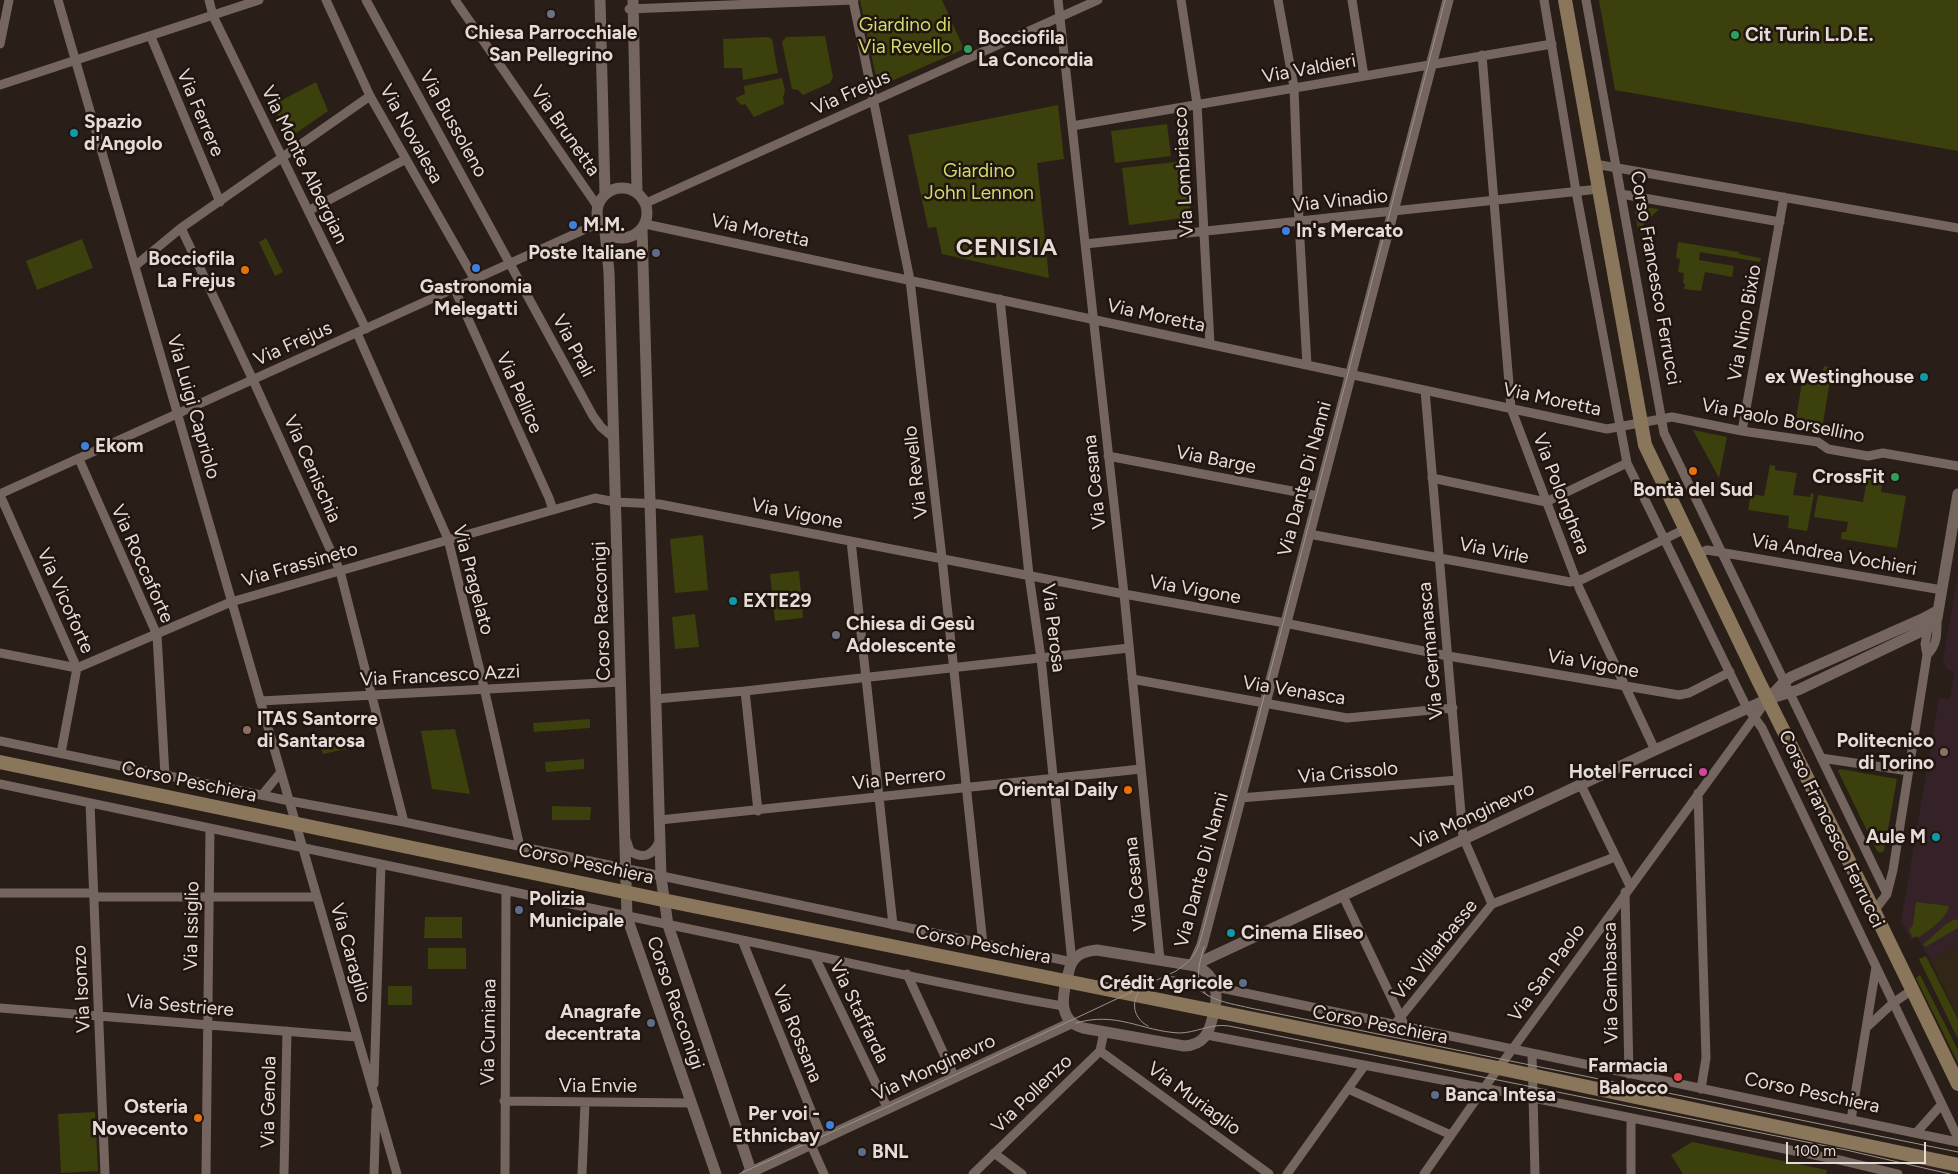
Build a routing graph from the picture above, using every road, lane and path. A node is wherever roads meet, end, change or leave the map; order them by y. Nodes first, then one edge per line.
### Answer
1 (9, 0) edge
2 (58, 0) edge
3 (209, 0) edge
4 (259, 0) edge
5 (326, 0) edge
6 (366, 0) edge
7 (455, 0) edge
8 (600, 0) edge
9 (854, 0) edge
10 (1058, 0) edge
11 (1098, 0) edge
12 (1181, 0) edge
13 (1278, 0) edge
14 (1352, 0) edge
15 (1448, 0) edge
16 (1544, 0) edge
17 (1565, 0) edge
18 (1586, 0) edge
19 (632, 6) edge
20 (213, 16) junction
21 (1060, 17) junction
22 (151, 37) junction
23 (0, 44) edge
24 (1552, 44) junction
25 (1482, 55) junction
26 (75, 62) junction
27 (1432, 63) junction
28 (1364, 76) junction
29 (0, 85) edge
30 (1294, 88) junction
31 (370, 96) junction
32 (873, 101) junction
33 (1197, 104) junction
34 (1072, 126) junction
35 (283, 157) junction
36 (406, 158) junction
37 (1595, 164) junction
38 (1616, 167) junction
39 (1599, 189) junction
40 (1576, 191) junction
41 (637, 192) junction
42 (605, 194) junction
43 (1621, 194) junction
44 (1784, 197) junction
45 (1494, 200) junction
46 (220, 202) junction
47 (646, 203) junction
48 (598, 207) junction
49 (308, 211) junction
50 (1393, 212) junction
51 (1299, 222) junction
52 (1780, 222) junction
53 (602, 227) junction
54 (644, 227) junction
55 (181, 228) junction
56 (1958, 228) edge
57 (1203, 231) junction
58 (1085, 244) junction
59 (511, 264) junction
60 (135, 266) junction
61 (475, 280) junction
62 (910, 280) junction
63 (454, 290) junction
64 (1000, 299) junction
65 (1094, 319) junction
66 (366, 329) junction
67 (357, 333) junction
68 (1210, 344) junction
69 (1307, 365) junction
70 (1350, 374) junction
71 (253, 380) junction
72 (1424, 390) junction
73 (1511, 408) junction
74 (178, 414) junction
75 (1661, 418) junction
76 (1640, 422) junction
77 (1620, 427) junction
78 (1742, 431) junction
79 (614, 438) junction
80 (1108, 456) junction
81 (79, 459) junction
82 (1627, 463) junction
83 (1958, 466) edge
84 (1432, 478) junction
85 (1958, 494) edge
86 (0, 495) edge
87 (1318, 496) junction
88 (616, 502) junction
89 (1546, 502) junction
90 (650, 503) junction
91 (552, 510) junction
92 (1685, 529) junction
93 (1309, 534) junction
94 (448, 539) junction
95 (1665, 540) junction
96 (851, 541) junction
97 (1720, 552) junction
98 (1697, 554) junction
99 (1439, 557) junction
100 (942, 558) junction
101 (340, 571) junction
102 (1029, 575) junction
103 (1577, 582) junction
104 (1942, 590) junction
105 (1124, 594) junction
106 (231, 602) junction
107 (1935, 615) junction
108 (1285, 623) junction
109 (1928, 628) junction
110 (157, 635) junction
111 (1129, 648) junction
112 (0, 653) edge
113 (1927, 655) junction
114 (1448, 656) junction
115 (1041, 658) junction
116 (77, 668) junction
117 (953, 668) junction
118 (1730, 672) junction
119 (867, 678) junction
120 (1132, 679) junction
121 (621, 682) junction
122 (1784, 682) junction
123 (1625, 686) junction
124 (485, 689) junction
125 (745, 691) junction
126 (1790, 694) junction
127 (372, 695) junction
128 (656, 699) junction
129 (1768, 699) junction
130 (260, 701) junction
131 (1265, 703) junction
132 (1452, 708) junction
133 (1750, 713) junction
134 (0, 741) edge
135 (1655, 750) junction
136 (61, 753) junction
137 (1821, 758) junction
138 (0, 762) edge
139 (1141, 769) junction
140 (1909, 771) junction
141 (281, 772) junction
142 (165, 775) junction
143 (1052, 779) junction
144 (1458, 780) junction
145 (0, 784) edge
146 (1580, 785) junction
147 (966, 789) junction
148 (1698, 793) junction
149 (262, 795) junction
150 (878, 798) junction
151 (1240, 798) junction
152 (290, 801) junction
153 (90, 803) junction
154 (758, 811) junction
155 (660, 820) junction
156 (404, 822) junction
157 (296, 823) junction
158 (210, 828) junction
159 (1464, 839) junction
160 (626, 840) junction
161 (660, 840) junction
162 (520, 847) junction
163 (304, 849) junction
164 (1615, 857) junction
165 (381, 864) junction
166 (626, 869) junction
167 (661, 877) junction
168 (1628, 889) junction
169 (506, 890) junction
170 (0, 892) edge
171 (626, 892) junction
172 (1887, 894) junction
173 (94, 895) junction
174 (1343, 896) junction
175 (209, 897) junction
176 (317, 897) junction
177 (663, 900) junction
178 (1492, 904) junction
179 (1874, 911) junction
180 (627, 917) junction
181 (668, 925) junction
182 (893, 925) junction
183 (742, 940) junction
184 (983, 944) junction
185 (814, 955) junction
186 (1160, 960) junction
187 (1072, 962) junction
188 (1193, 965) junction
189 (1876, 967) junction
190 (906, 974) junction
191 (1066, 981) junction
192 (1216, 987) junction
193 (1912, 990) junction
194 (1893, 1003) junction
195 (1063, 1006) junction
196 (0, 1008) edge
197 (1215, 1010) junction
198 (100, 1016) junction
199 (1398, 1021) junction
200 (1071, 1023) junction
201 (208, 1025) junction
202 (1867, 1027) junction
203 (287, 1032) junction
204 (1104, 1032) junction
205 (1207, 1035) junction
206 (357, 1037) junction
207 (1512, 1050) junction
208 (1100, 1051) junction
209 (1532, 1054) junction
210 (1365, 1065) junction
211 (1498, 1068) junction
212 (1629, 1074) junction
213 (1533, 1076) junction
214 (955, 1078) junction
215 (1958, 1084) edge
216 (1484, 1088) junction
217 (1348, 1089) junction
218 (1701, 1089) junction
219 (375, 1096) junction
220 (1533, 1098) junction
221 (504, 1101) junction
222 (585, 1103) junction
223 (691, 1103) junction
224 (1942, 1104) junction
225 (888, 1109) junction
226 (1631, 1118) junction
227 (1851, 1120) junction
228 (1916, 1134) junction
229 (1451, 1135) junction
230 (1958, 1138) edge
231 (823, 1140) junction
232 (1848, 1141) junction
233 (1958, 1142) edge
234 (811, 1145) junction
235 (994, 1153) junction
236 (1844, 1161) junction
237 (1958, 1165) edge
238 (750, 1173) edge
239 (105, 1174) edge
240 (206, 1174) edge
241 (275, 1174) edge
242 (284, 1174) edge
243 (374, 1174) edge
244 (397, 1174) edge
245 (505, 1174) edge
246 (582, 1174) edge
247 (716, 1174) edge
248 (824, 1174) edge
249 (973, 1174) edge
250 (1022, 1174) edge
251 (1268, 1174) edge
252 (1287, 1174) edge
253 (1424, 1174) edge
254 (1535, 1174) edge
255 (1631, 1174) edge
256 (1898, 1174) edge

1 - 23 street
2 - 26 street, Via Luigi Capriolo
3 - 20 street, Via Monte Albergian
4 - 20 street
5 - 31 street, Via Novalesa
6 - 59 street, Via Bussoleno
7 - 48 street, Via Brunetta
8 - 42 street
9 - 19 street
9 - 32 street, Via Revello
10 - 21 street, Via Cesana
11 - 21 street, Via Frejus
12 - 33 street, Via Lombriasco
13 - 30 street
14 - 28 street
15 - 27 street, Via Dante Di Nanni
16 - 24 street, Corso Francesco Ferrucci
17 - 37 main road, Corso Francesco Ferrucci
18 - 38 street, Corso Francesco Ferrucci
19 - 41 street
20 - 22 street
20 - 35 street, Via Monte Albergian
21 - 32 street, Via Frejus
21 - 34 street, Via Cesana
22 - 26 street
22 - 46 street, Via Ferrere
24 - 25 street, Via Valdieri
24 - 40 street, Corso Francesco Ferrucci
25 - 27 street, Via Valdieri
25 - 45 street, Via Polonghera
26 - 29 street
26 - 60 street, Via Luigi Capriolo
27 - 28 street, Via Valdieri
27 - 50 street, Via Dante Di Nanni
28 - 30 street, Via Valdieri
30 - 33 street, Via Valdieri
30 - 51 street
31 - 35 street
31 - 36 street, Via Novalesa
32 - 47 street, Via Frejus
32 - 62 street, Via Revello
33 - 34 street, Via Valdieri
33 - 57 street, Via Lombriasco
34 - 58 street, Via Cesana
35 - 46 street
35 - 49 street, Via Monte Albergian
36 - 49 street
36 - 61 street, Via Novalesa
37 - 38 street
37 - 39 main road, Corso Francesco Ferrucci
38 - 43 street, Corso Francesco Ferrucci
38 - 44 street
39 - 40 street, Via Vinadio
39 - 76 main road, Corso Francesco Ferrucci
40 - 45 street, Via Vinadio
40 - 77 street, Corso Francesco Ferrucci
41 - 42 street
41 - 47 street
42 - 48 street
43 - 52 street
43 - 75 street, Corso Francesco Ferrucci
44 - 52 street, Via Nino Bixio
44 - 56 street
45 - 50 street, Via Vinadio
45 - 73 street, Via Polonghera
46 - 55 street
47 - 54 street
48 - 53 street
49 - 66 street, Via Monte Albergian
50 - 51 street, Via Vinadio
50 - 70 street, Via Dante Di Nanni
51 - 57 street, Via Vinadio
51 - 69 street
52 - 78 street, Via Nino Bixio
53 - 54 street
53 - 59 street, Via Frejus
53 - 79 street, Corso Racconigi
54 - 62 street, Via Moretta
54 - 90 street, Corso Racconigi
55 - 60 street
55 - 71 street, Via Cenischia
57 - 58 street, Via Vinadio
57 - 68 street, Via Lombriasco
58 - 65 street, Via Cesana
59 - 61 street, Via Frejus
59 - 79 street, Via Prali
60 - 74 street, Via Luigi Capriolo
61 - 63 street, Via Frejus
62 - 64 street, Via Moretta
62 - 100 street, Via Revello
63 - 66 street, Via Frejus
63 - 91 street, Via Pellice
64 - 65 street, Via Moretta
64 - 102 street, Via Perosa
65 - 68 street, Via Moretta
65 - 80 street, Via Cesana
66 - 67 street, Via Frejus
67 - 71 street, Via Frejus
67 - 94 street, Via Pragelato
68 - 69 street, Via Moretta
69 - 70 street, Via Moretta
70 - 72 street, Via Moretta
70 - 87 street, Via Dante Di Nanni
71 - 74 street, Via Frejus
71 - 101 street, Via Cenischia
72 - 73 street, Via Moretta
72 - 84 street, Via Germanasca
73 - 77 street, Via Moretta
73 - 89 street, Via Polonghera
74 - 81 street, Via Frejus
74 - 106 street, Via Luigi Capriolo
75 - 76 street, Via Moretta
75 - 78 street, Via Paolo Borsellino
75 - 97 street, Corso Francesco Ferrucci
76 - 77 street, Via Moretta
76 - 92 main road, Corso Francesco Ferrucci
77 - 82 street, Corso Francesco Ferrucci
78 - 83 street, Via Paolo Borsellino
79 - 88 street, Corso Racconigi
80 - 87 street, Via Barge
80 - 105 street, Via Cesana
81 - 86 street, Via Frejus
81 - 110 street, Via Roccaforte
82 - 89 street
82 - 95 street, Corso Francesco Ferrucci
84 - 89 street
84 - 99 street, Via Germanasca
85 - 104 street
86 - 116 street, Via Vicoforte
87 - 93 street, Via Dante Di Nanni
88 - 90 street
88 - 91 street, Via Frassineto
88 - 121 street, Corso Racconigi
89 - 103 street, Via Polonghera
90 - 96 street, Via Vigone
90 - 128 street, Corso Racconigi
91 - 94 street, Via Frassineto
92 - 95 street
92 - 98 main road, Corso Francesco Ferrucci
93 - 99 street, Via Virle
93 - 108 street, Via Dante Di Nanni
94 - 101 street, Via Frassineto
94 - 124 street, Via Pragelato
95 - 103 street
95 - 118 street, Corso Francesco Ferrucci
96 - 100 street, Via Vigone
96 - 119 street
97 - 98 street
97 - 104 street, Via Andrea Vochieri
97 - 122 street, Corso Francesco Ferrucci
98 - 129 main road, Corso Francesco Ferrucci
99 - 103 street, Via Virle
99 - 114 street, Via Germanasca
100 - 102 street, Via Vigone
100 - 117 street, Via Revello
101 - 106 street, Via Frassineto
101 - 127 street, Via Cenischia
102 - 105 street, Via Vigone
102 - 115 street, Via Perosa
103 - 123 street, Via Polonghera
104 - 107 street
105 - 108 street, Via Vigone
105 - 111 street, Via Cesana
106 - 110 street, Via Frassineto
106 - 130 street, Via Luigi Capriolo
107 - 109 street
107 - 113 street
107 - 122 street
108 - 114 street, Via Vigone
108 - 131 street, Via Dante Di Nanni
109 - 113 street
109 - 126 street
110 - 116 street, Via Frassineto
110 - 142 street, Via Roccaforte
111 - 115 street
111 - 120 street, Via Cesana
112 - 116 street
113 - 140 street
114 - 123 street, Via Vigone
114 - 132 street, Via Germanasca
115 - 117 street
115 - 143 street, Via Perosa
116 - 136 street, Via Vicoforte
117 - 119 street
117 - 147 street, Via Revello
118 - 123 street, Via Vigone
118 - 133 street, Corso Francesco Ferrucci
119 - 125 street
119 - 150 street
120 - 131 street, Via Venasca
120 - 139 street, Via Cesana
121 - 124 street, Via Francesco Azzi
121 - 160 street, Corso Racconigi
122 - 126 street, Corso Francesco Ferrucci
122 - 129 street
123 - 135 street, Via Polonghera
124 - 127 street, Via Francesco Azzi
124 - 162 street, Via Pragelato
125 - 128 street
125 - 154 street
126 - 129 street
126 - 137 street, Corso Francesco Ferrucci
127 - 130 street, Via Francesco Azzi
127 - 156 street, Via Cenischia
128 - 155 street, Corso Racconigi
129 - 133 street, Via Monginevro
129 - 179 main road, Corso Francesco Ferrucci
130 - 141 street, Via Luigi Capriolo
131 - 132 street, Via Venasca
131 - 151 street, Via Dante Di Nanni
132 - 144 street, Via Germanasca
133 - 135 street, Via Monginevro
133 - 148 street, Via San Paolo
133 - 189 street, Corso Francesco Ferrucci
134 - 136 street, Corso Peschiera
135 - 146 street, Via Monginevro
136 - 142 street, Corso Peschiera
137 - 140 street
137 - 172 street, Corso Francesco Ferrucci
138 - 157 main road, Corso Peschiera
139 - 143 street, Via Perrero
139 - 186 street, Via Cesana
140 - 172 street
141 - 149 street, Corso Peschiera
141 - 152 street, Via Luigi Capriolo
142 - 149 street, Corso Peschiera
143 - 147 street, Via Perrero
143 - 187 street, Via Perosa
144 - 151 street, Via Crissolo
144 - 159 street, Via Germanasca
145 - 153 street
146 - 159 street, Via Monginevro
146 - 164 street, Via Gambasca
147 - 150 street, Via Perrero
147 - 184 street, Via Revello
148 - 168 street, Via San Paolo
148 - 218 street
149 - 152 street, Corso Peschiera
150 - 154 street, Via Perrero
150 - 182 street
151 - 188 street, Via Dante Di Nanni
152 - 156 street, Corso Peschiera
152 - 157 street, Via Luigi Capriolo
153 - 158 street
153 - 173 street, Via Isonzo
154 - 155 street, Via Perrero
155 - 161 street, Corso Racconigi
156 - 162 street, Corso Peschiera
157 - 163 street, Via Caraglio
157 - 171 main road, Corso Peschiera
158 - 163 street
158 - 175 street, Via Issiglio
159 - 174 street, Via Monginevro
159 - 178 street, Via Germanasca
160 - 161 street
160 - 166 street, Corso Racconigi
161 - 167 street, Corso Racconigi
162 - 166 street, Corso Peschiera
163 - 165 street
163 - 176 street, Via Caraglio
164 - 168 street, Via Gambasca
164 - 178 street, Via Villarbasse
165 - 169 street
165 - 219 street, Via Caraglio
166 - 167 street, Corso Peschiera
166 - 171 street, Corso Racconigi
167 - 177 street, Corso Racconigi
167 - 182 street, Corso Peschiera
168 - 207 street, Via San Paolo
168 - 212 street, Via Gambasca
169 - 180 street
169 - 221 street, Via Cumiana
170 - 173 street
171 - 177 main road, Corso Peschiera
171 - 180 street, Corso Racconigi
172 - 179 street
173 - 175 street
173 - 198 street, Via Isonzo
174 - 188 street, Via Monginevro
174 - 199 street
175 - 176 street
175 - 201 street, Via Issiglio
176 - 206 street, Via Caraglio
177 - 181 street, Corso Racconigi
177 - 191 main road, Corso Peschiera
178 - 199 street, Via Villarbasse
179 - 193 main road, Corso Francesco Ferrucci
180 - 181 street
180 - 223 street, Corso Racconigi
181 - 183 street
181 - 238 street, Corso Racconigi
182 - 184 street, Corso Peschiera
183 - 185 street
183 - 231 street, Via Rossana
184 - 187 street, Corso Peschiera
185 - 190 street
185 - 225 street, Via Staffarda
186 - 187 street
186 - 188 street
187 - 191 street
188 - 192 street
189 - 194 street, Corso Francesco Ferrucci
189 - 202 street
190 - 195 street
190 - 214 street
191 - 195 street
191 - 197 main road, Corso Peschiera
192 - 197 street
192 - 199 street, Corso Peschiera
193 - 194 street
193 - 215 main road, Corso Francesco Ferrucci
194 - 202 street
194 - 224 street, Corso Francesco Ferrucci
195 - 200 street
196 - 198 street, Via Sestriere
197 - 205 street
197 - 211 main road, Corso Peschiera
198 - 201 street, Via Sestriere
198 - 239 street, Via Isonzo
199 - 207 street, Corso Peschiera
200 - 204 street
200 - 214 street, Via Monginevro
201 - 203 street, Via Sestriere
201 - 240 street, Via Issiglio
202 - 227 street
203 - 206 street, Via Sestriere
203 - 242 street, Via Genola
204 - 205 street
204 - 208 street, Via Pollenzo
205 - 210 street
206 - 219 street, Via Caraglio
207 - 209 street, Corso Peschiera
207 - 211 street, Via San Paolo
208 - 235 street, Via Pollenzo
208 - 251 street, Via Muriaglio
209 - 212 street, Corso Peschiera
209 - 213 street
210 - 216 street
210 - 217 street
211 - 213 main road, Corso Peschiera
211 - 216 street, Via San Paolo
212 - 218 street, Corso Peschiera
213 - 220 street
213 - 232 main road, Corso Peschiera
214 - 225 street, Via Monginevro
216 - 220 street
216 - 229 street, Via San Paolo
217 - 229 street
217 - 252 street
218 - 227 street, Corso Peschiera
219 - 243 street
219 - 244 street, Via Caraglio
220 - 226 street
220 - 254 street
221 - 222 street, Via Envie
221 - 245 street, Via Cumiana
222 - 223 street, Via Envie
222 - 246 street
223 - 247 street, Corso Racconigi
224 - 228 street
224 - 230 street, Corso Francesco Ferrucci
225 - 231 street, Via Monginevro
226 - 236 street
226 - 255 street
227 - 228 street, Corso Peschiera
228 - 233 street, Corso Peschiera
229 - 253 street, Via San Paolo
231 - 234 street, Via Monginevro
232 - 236 street
232 - 237 main road, Corso Peschiera
234 - 238 street, Via Monginevro
234 - 248 street
235 - 249 street, Via Pollenzo
235 - 250 street
236 - 256 street
241 - 242 street

